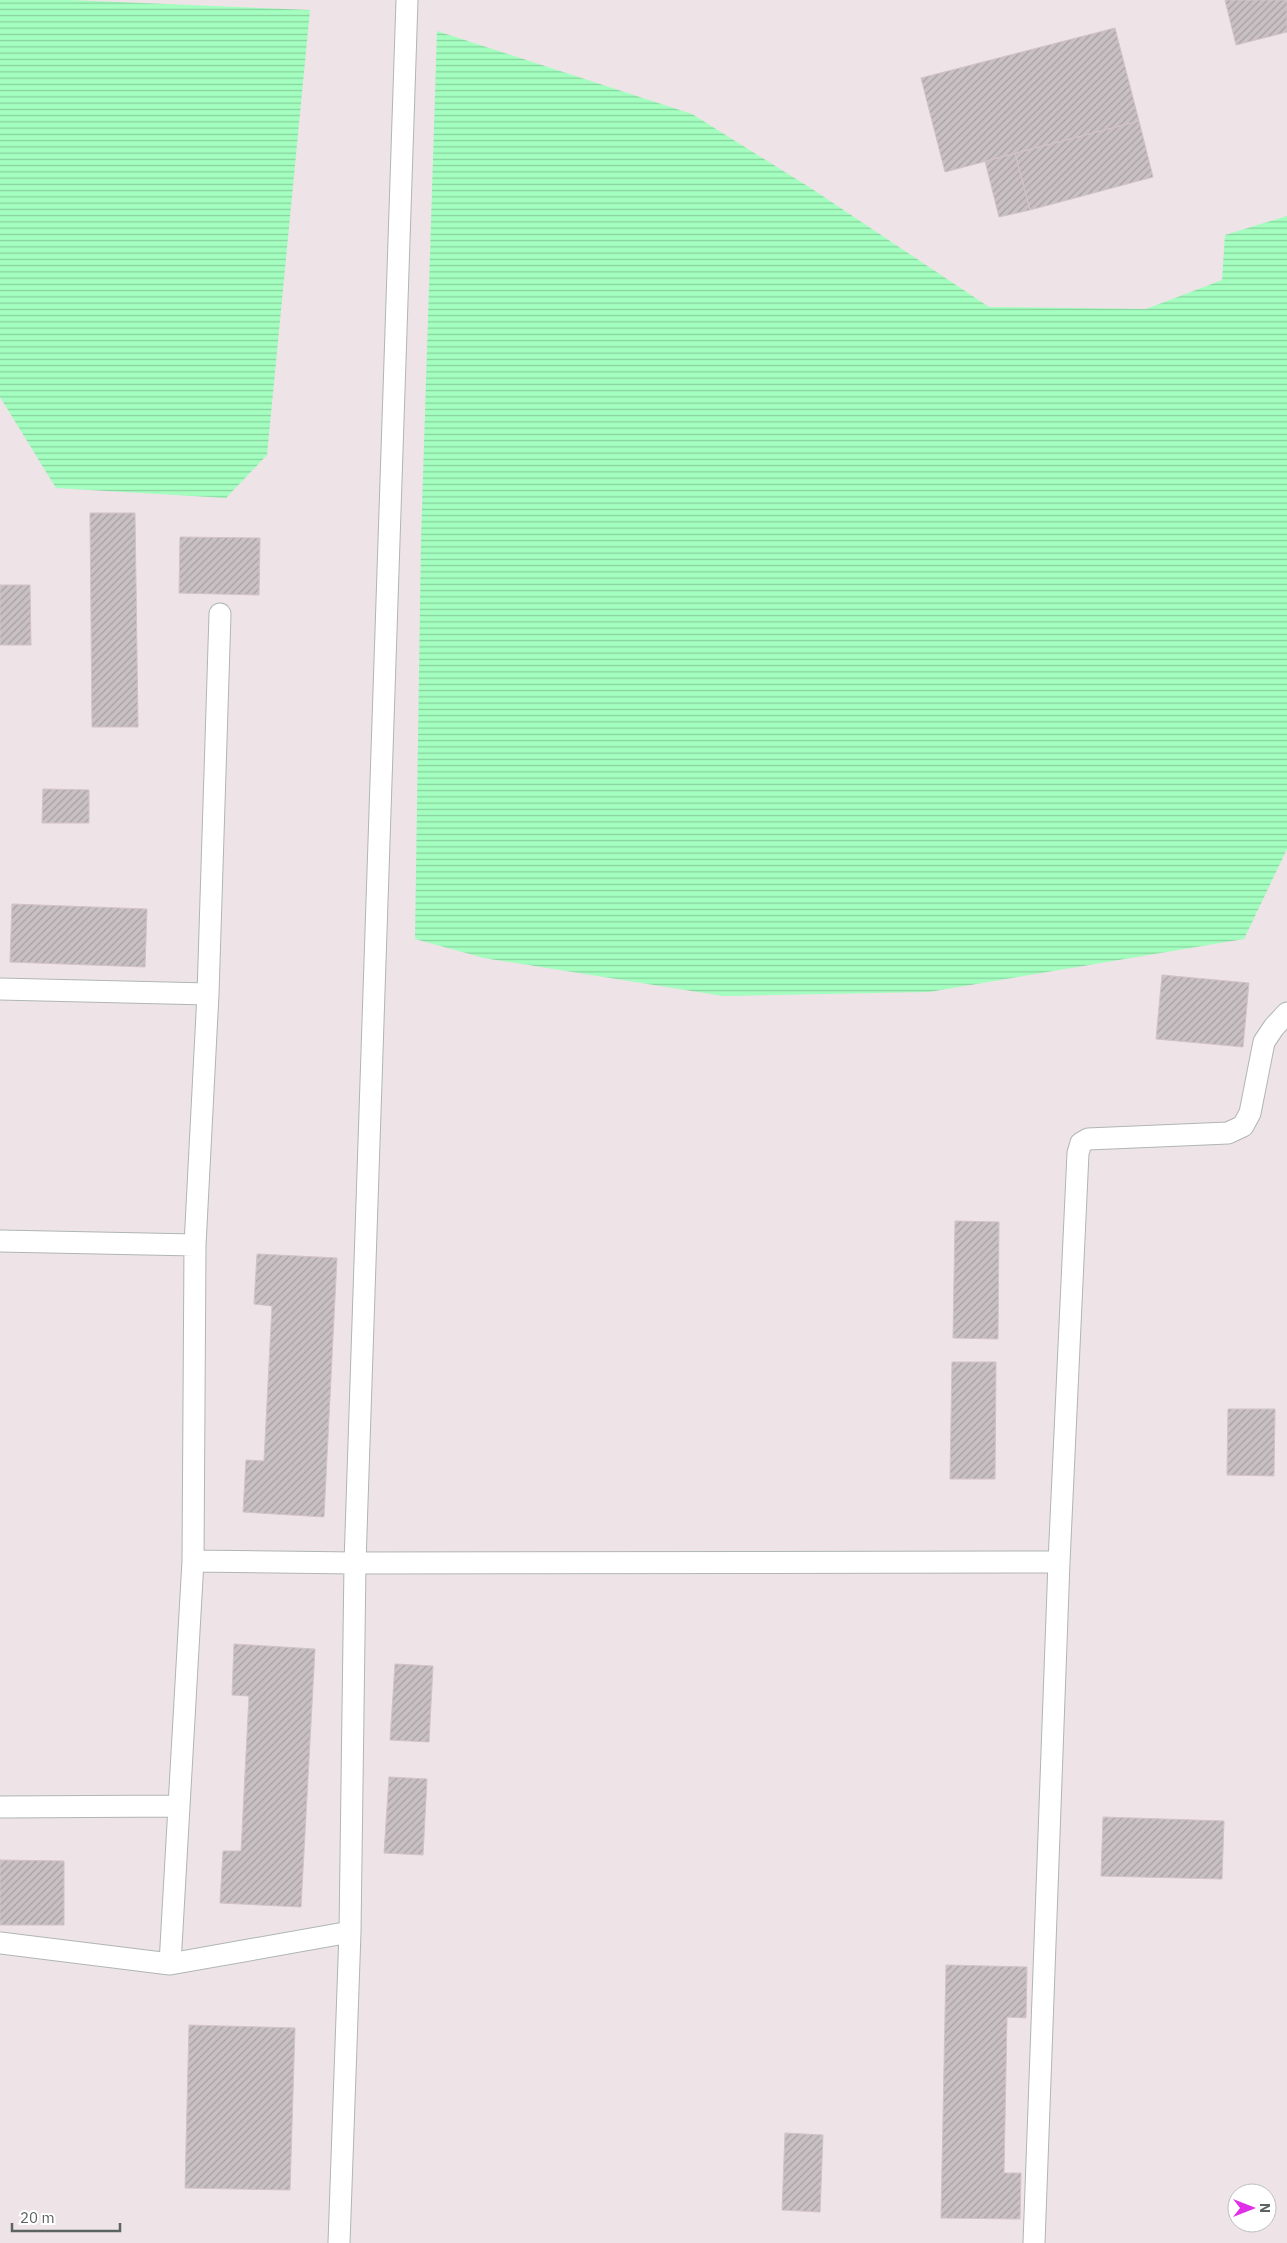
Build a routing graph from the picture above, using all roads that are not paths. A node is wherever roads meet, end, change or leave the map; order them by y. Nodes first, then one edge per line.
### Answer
1 (407, 0) edge
2 (220, 614) dead end
3 (0, 988) edge
4 (208, 994) junction
5 (1287, 1013) edge
6 (0, 1241) edge
7 (195, 1245) junction
8 (193, 1561) junction
9 (1059, 1562) junction
10 (355, 1563) junction
11 (179, 1806) junction
12 (0, 1807) edge
13 (350, 1932) junction
14 (0, 1944) edge
15 (170, 1964) junction
16 (339, 2243) edge
17 (1034, 2243) edge

1 - 10 lane
2 - 4 lane
3 - 4 lane
4 - 7 lane
5 - 9 lane
6 - 7 lane
7 - 8 lane
8 - 10 lane
8 - 11 lane
9 - 10 lane
9 - 17 lane
10 - 13 lane
11 - 12 lane
11 - 15 lane
13 - 15 lane
13 - 16 lane
14 - 15 lane

